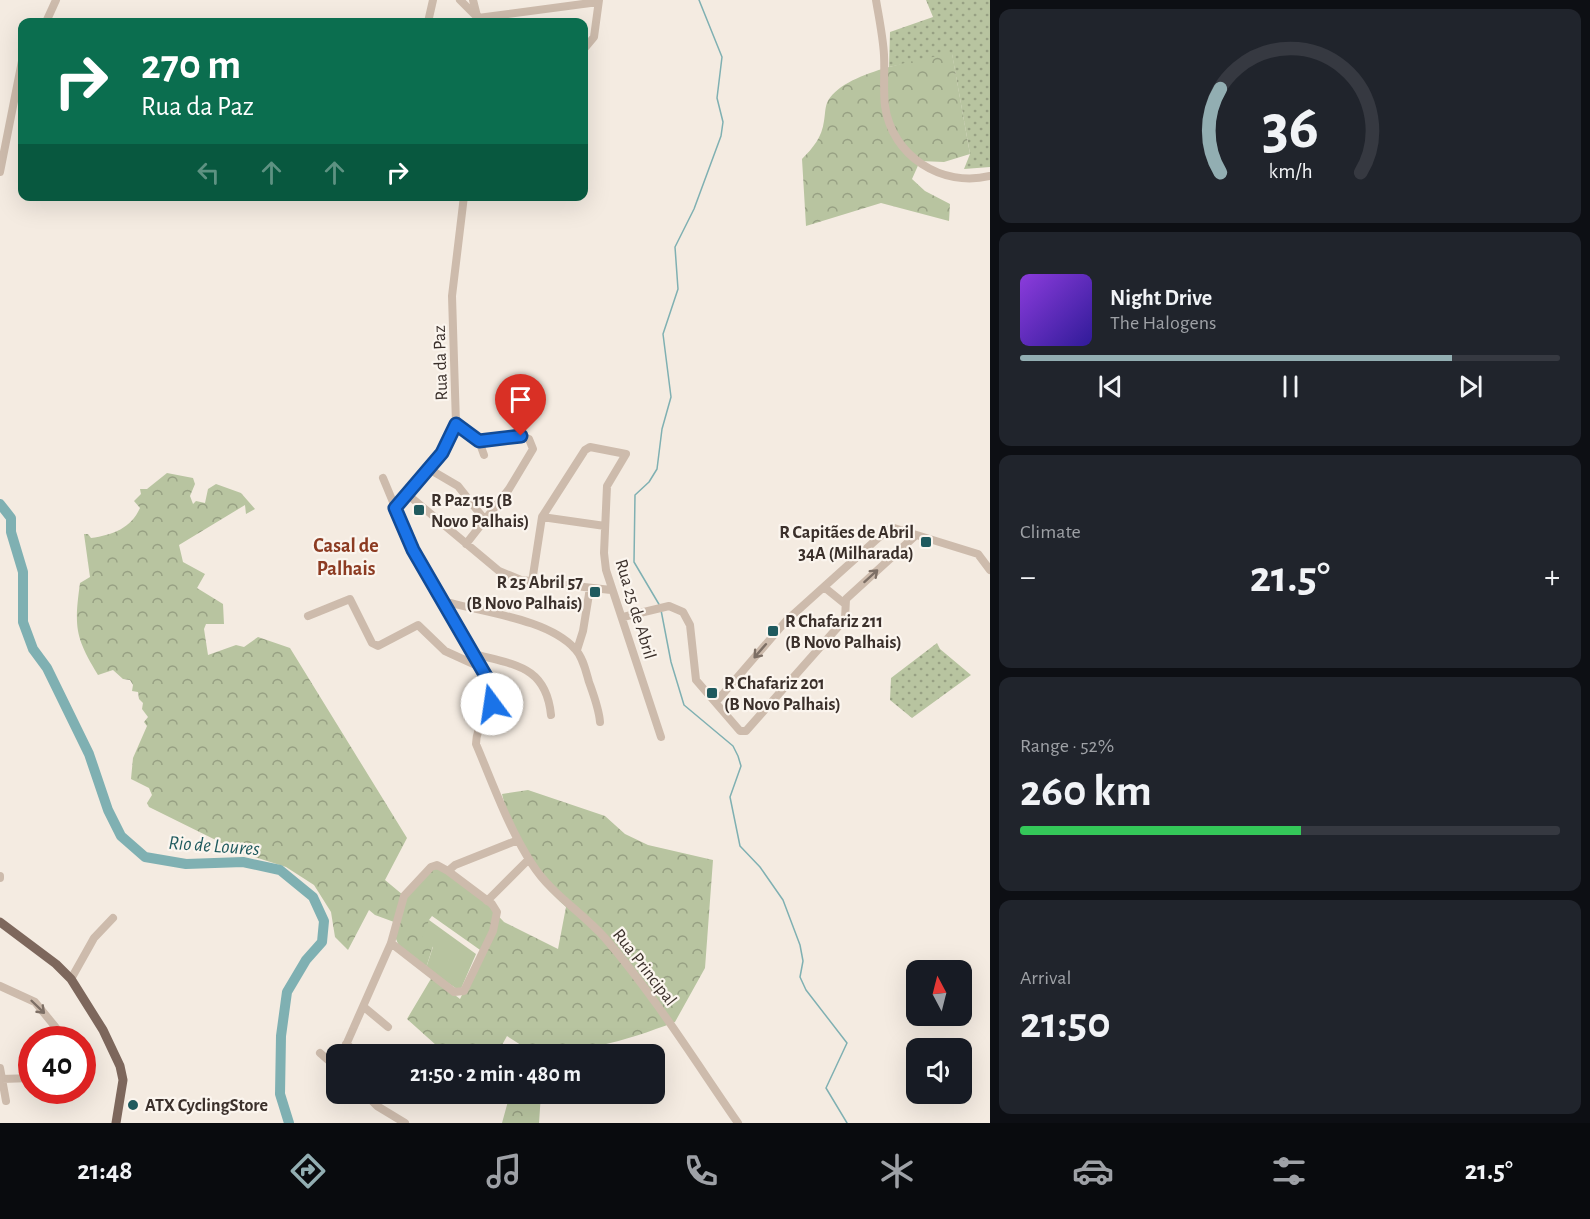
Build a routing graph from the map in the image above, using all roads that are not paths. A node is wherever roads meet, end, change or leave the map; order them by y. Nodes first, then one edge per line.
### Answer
1 (56, 0) edge
2 (433, 0) edge
3 (460, 0) edge
4 (473, 0) edge
5 (876, 0) edge
6 (599, 1) edge
7 (48, 18) edge
8 (429, 18) edge
9 (478, 18) junction
10 (513, 18) edge
11 (588, 44) edge
12 (18, 81) edge
13 (0, 172) edge
14 (990, 176) edge
15 (463, 201) edge
16 (456, 424) junction
17 (479, 441) junction
18 (484, 455) dead end
19 (429, 469) junction
20 (382, 478) dead end
21 (407, 494) junction
22 (395, 508) junction
23 (542, 516) junction
24 (485, 520) junction
25 (605, 526) junction
26 (915, 536) junction
27 (466, 544) junction
28 (990, 570) edge
29 (532, 582) junction
30 (824, 587) junction
31 (590, 588) junction
32 (611, 590) junction
33 (443, 603) junction
34 (845, 604) junction
35 (308, 616) dead end
36 (623, 617) junction
37 (580, 637) junction
38 (563, 638) junction
39 (577, 650) junction
40 (474, 654) junction
41 (464, 660) junction
42 (480, 667) junction
43 (716, 702) junction
44 (551, 715) dead end
45 (600, 722) dead end
46 (660, 738) dead end
47 (518, 840) junction
48 (529, 859) junction
49 (448, 871) junction
50 (487, 901) junction
51 (113, 918) dead end
52 (0, 922) edge
53 (391, 943) junction
54 (71, 979) junction
55 (0, 986) edge
56 (364, 1007) junction
57 (55, 1026) edge
58 (388, 1027) dead end
59 (346, 1044) edge
60 (320, 1053) dead end
61 (326, 1058) edge
62 (0, 1068) edge
63 (18, 1078) edge
64 (2, 1079) junction
65 (6, 1101) dead end
66 (375, 1104) edge
67 (116, 1123) edge
68 (405, 1123) edge
69 (738, 1123) edge

1 - 7 street
2 - 8 street
3 - 9 street
4 - 9 street
5 - 14 street
6 - 10 street
6 - 11 street
9 - 10 street
12 - 13 street
15 - 16 street, Rua da Paz
16 - 17 street
16 - 19 street, Rua da Paz
17 - 18 street
17 - 24 street
19 - 21 street, Rua da Paz
19 - 24 street
20 - 22 street, Rua Principal
21 - 22 street, Rua da Paz
21 - 27 street
22 - 33 street, Rua Principal
23 - 25 street
23 - 25 street, Rua 25 de Abril
23 - 29 street
24 - 27 street
25 - 32 street, Rua 25 de Abril
26 - 28 street
26 - 30 street
34 -> 26 street
27 - 29 street
29 - 31 street
30 - 34 street
30 -> 43 street
31 - 32 street
31 - 37 street
32 - 36 street, Rua 25 de Abril
33 - 38 street
33 - 40 street, Rua Principal
34 - 43 street
35 - 41 street
36 - 43 street
36 - 46 street, Rua 25 de Abril
37 - 38 street
37 - 39 street
38 - 39 street
39 - 45 street
40 - 41 street
40 - 42 street, Rua Principal
40 - 44 street
41 - 42 street
42 - 47 street, Rua Principal
47 - 48 street, Rua Principal
47 - 49 street
48 - 50 street
48 - 69 street, Rua Principal
49 - 50 street
49 - 53 street
50 - 53 street
51 - 54 street
52 - 54 main road
53 - 56 street
54 - 67 main road
55 -> 57 street
56 - 58 street
56 - 59 street
60 - 61 street
62 - 64 street
63 - 64 street
64 - 65 street
66 - 68 street

